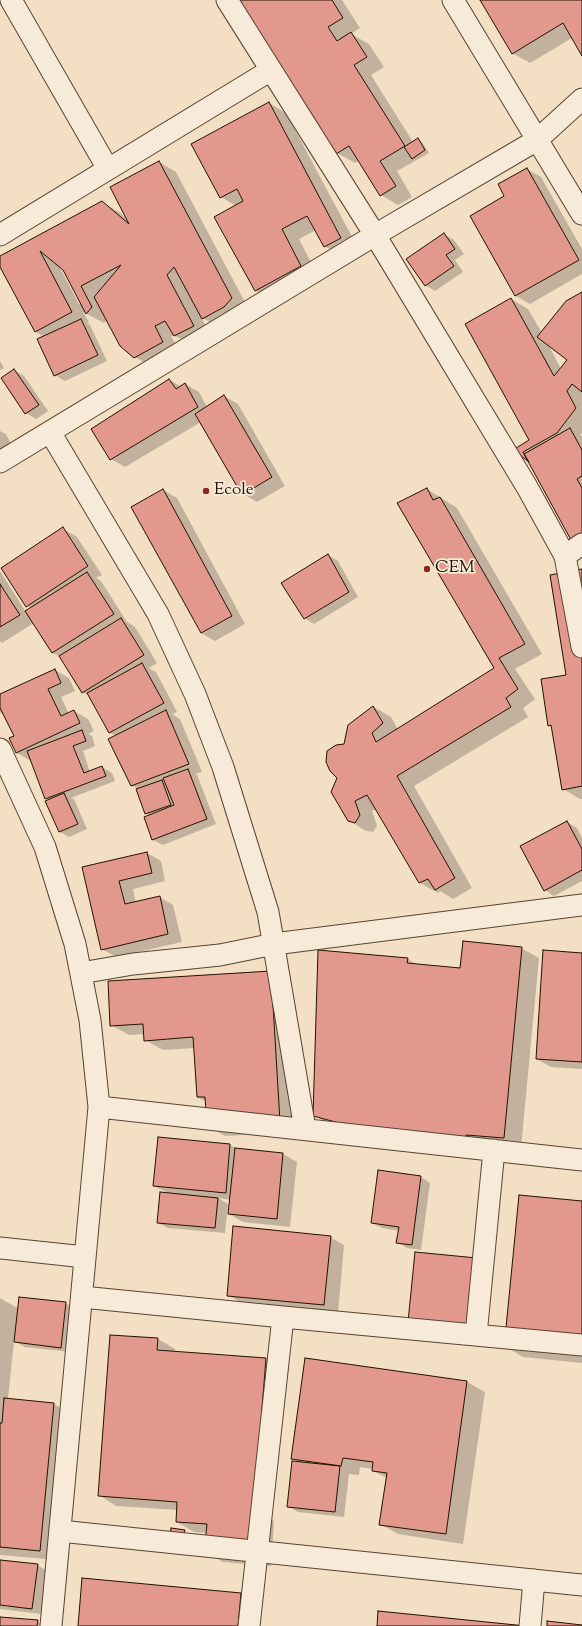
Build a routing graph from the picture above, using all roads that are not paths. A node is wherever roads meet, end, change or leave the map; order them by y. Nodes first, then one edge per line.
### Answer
1 (12, 0) edge
2 (227, 0) edge
3 (453, 0) edge
4 (271, 70) junction
5 (582, 100) edge
6 (536, 140) junction
7 (108, 169) junction
8 (582, 214) edge
9 (375, 234) junction
10 (0, 235) edge
11 (50, 432) junction
12 (0, 462) edge
13 (582, 544) edge
14 (565, 556) junction
15 (582, 647) edge
16 (0, 748) edge
17 (582, 905) edge
18 (274, 944) junction
19 (80, 973) junction
20 (99, 1107) junction
21 (305, 1129) junction
22 (494, 1150) junction
23 (582, 1160) edge
24 (0, 1248) edge
25 (85, 1257) junction
26 (82, 1297) junction
27 (283, 1317) junction
28 (476, 1335) junction
29 (582, 1345) edge
30 (60, 1531) junction
31 (257, 1550) junction
32 (534, 1580) junction
33 (582, 1585) edge
34 (51, 1626) edge
35 (249, 1626) edge
36 (530, 1626) edge

1 - 7 street
2 - 4 street
3 - 6 street
4 - 7 street
4 - 9 street
5 - 6 street
6 - 8 street
6 - 9 street
7 - 10 street
9 - 11 street
9 - 14 street
11 - 12 street
11 - 18 street
13 - 14 street
14 - 15 street
16 - 19 street
17 - 18 street
18 - 19 street
18 - 21 street
19 - 20 street
20 - 21 street
20 - 25 street
21 - 22 street
22 - 23 street
22 - 28 street
24 - 25 street
25 - 26 street
26 - 27 street
26 - 30 street
27 - 28 street
27 - 31 street
28 - 29 street
30 - 31 street
30 - 34 street
31 - 32 street
31 - 35 street
32 - 33 street
32 - 36 street

